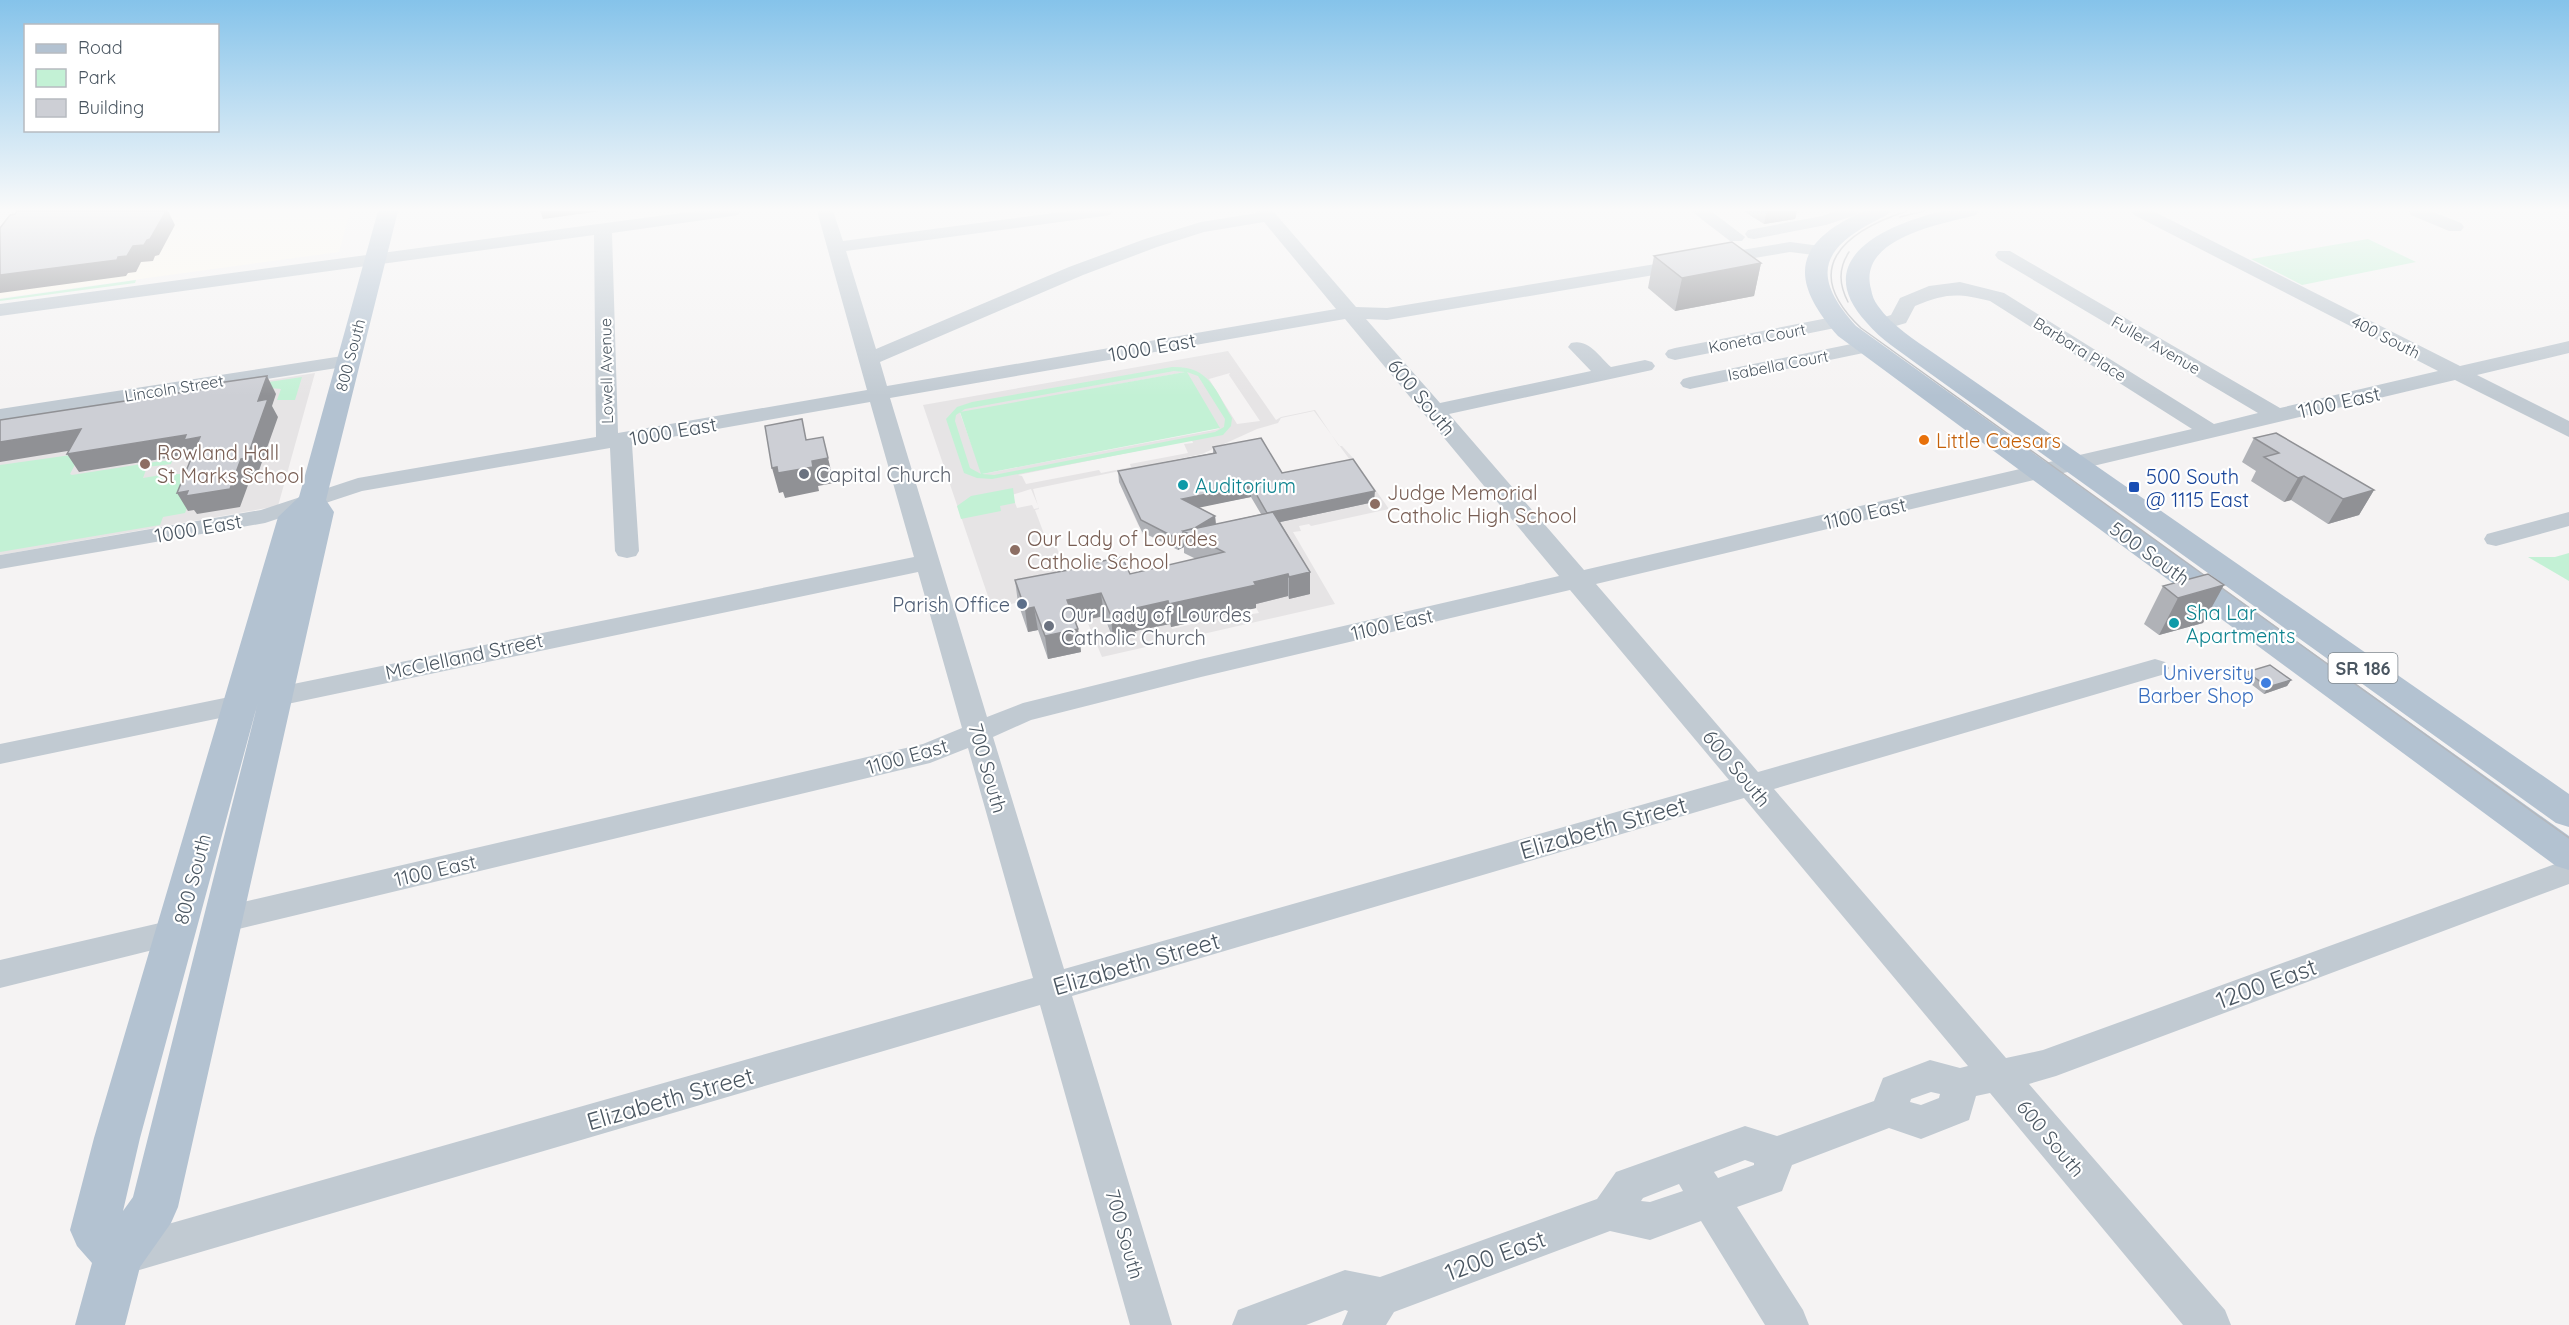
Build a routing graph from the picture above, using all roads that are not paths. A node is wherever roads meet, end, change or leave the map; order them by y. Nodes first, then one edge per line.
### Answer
1 (274, 273) edge
2 (372, 273) edge
3 (605, 273) edge
4 (843, 273) edge
5 (1072, 273) edge
6 (1316, 273) edge
7 (1533, 273) edge
8 (1631, 273) edge
9 (1816, 273) edge
10 (1858, 273) edge
11 (2034, 273) edge
12 (2261, 273) edge
13 (0, 310) edge
14 (1350, 312) junction
15 (1838, 322) junction
16 (1882, 324) junction
17 (1578, 347) dead end
18 (1866, 347) junction
19 (2569, 347) edge
20 (1675, 354) dead end
21 (868, 360) junction
22 (349, 361) junction
23 (1645, 366) dead end
24 (2458, 373) junction
25 (1606, 374) junction
26 (1690, 382) dead end
27 (879, 395) junction
28 (1433, 411) junction
29 (0, 415) edge
30 (2278, 416) junction
31 (2569, 430) edge
32 (2212, 432) junction
33 (614, 441) junction
34 (2075, 464) junction
35 (2040, 472) junction
36 (312, 500) junction
37 (2569, 519) edge
38 (2496, 539) dead end
39 (627, 551) dead end
40 (0, 562) edge
41 (928, 562) junction
42 (1577, 580) junction
43 (2155, 668) dead end
44 (277, 695) junction
45 (239, 704) junction
46 (977, 733) junction
47 (0, 754) edge
48 (1751, 785) junction
49 (2569, 813) edge
50 (2569, 856) edge
51 (2569, 871) edge
52 (222, 920) junction
53 (177, 932) junction
54 (0, 974) edge
55 (1052, 987) junction
56 (1999, 1077) junction
57 (1777, 1153) junction
58 (1688, 1164) junction
59 (1710, 1199) junction
60 (1610, 1213) junction
61 (118, 1257) junction
62 (1372, 1311) edge
63 (100, 1325) edge
64 (1151, 1325) edge
65 (1252, 1325) edge
66 (1788, 1325) edge
67 (2210, 1325) edge

1 - 13 street
2 - 22 main road, 800 South
3 - 33 street, Lowell Avenue
4 - 21 street, 700 South
5 - 21 street
6 - 14 street, 600 South
7 - 14 street, 1000 East
8 - 14 street, 1000 East
9 - 15 main road, 500 South / SR 186
10 - 16 main road, 500 South / SR 186
11 - 30 street, Fuller Avenue
12 - 24 street, 400 South
14 - 27 street, 1000 East
14 - 28 street, 600 South
15 - 18 main road, 500 South / SR 186
15 - 20 street, Koneta Court
16 - 32 street, Barbara Place
16 - 34 main road, 500 South / SR 186
17 - 25 street
18 - 26 street, Isabella Court
18 - 35 main road, 500 South / SR 186
19 - 24 street, 1100 East
21 - 27 street, 700 South
22 - 29 street, Lincoln Street
22 - 36 main road, 800 South
23 - 25 street
24 - 30 street, 1100 East
24 - 31 street, 400 South
25 - 28 street
27 - 33 street, 1000 East
27 - 41 street, 700 South
28 - 42 street, 600 South
30 - 32 street, 1100 East
32 - 34 street, 1100 East
33 - 36 street, 1000 East
33 - 39 street, Lowell Avenue
34 - 35 street, 1100 East
34 - 49 main road, 500 South / SR 186
35 - 42 street, 1100 East
35 - 50 main road, 500 South / SR 186
36 - 40 street, 1000 East
36 - 44 main road, 800 South
36 - 45 main road, 800 South
37 - 38 street
41 - 44 street, McClelland Street
41 - 46 street, 700 South
42 - 46 street, 1100 East
42 - 48 street, 600 South
43 - 48 street, Elizabeth Street
44 - 45 street, McClelland Street
44 - 52 main road, 800 South
45 - 47 street, McClelland Street
45 - 53 main road, 800 South
46 - 52 street, 1100 East
46 - 55 street, 700 South
48 - 55 street, Elizabeth Street
48 - 56 street, 600 South
51 - 56 street, 1200 East
52 - 61 main road, 800 South
53 - 54 street
53 - 61 main road, 800 South
55 - 61 street, Elizabeth Street
55 - 64 street, 700 South
56 - 57 street, 1200 East
56 - 67 street, 600 South
57 - 58 street
57 - 59 street
58 - 59 street
58 - 60 street
59 - 60 street
59 - 66 street
60 - 62 street, 1200 East
61 - 63 main road, 800 South
62 - 65 street, 1200 East

